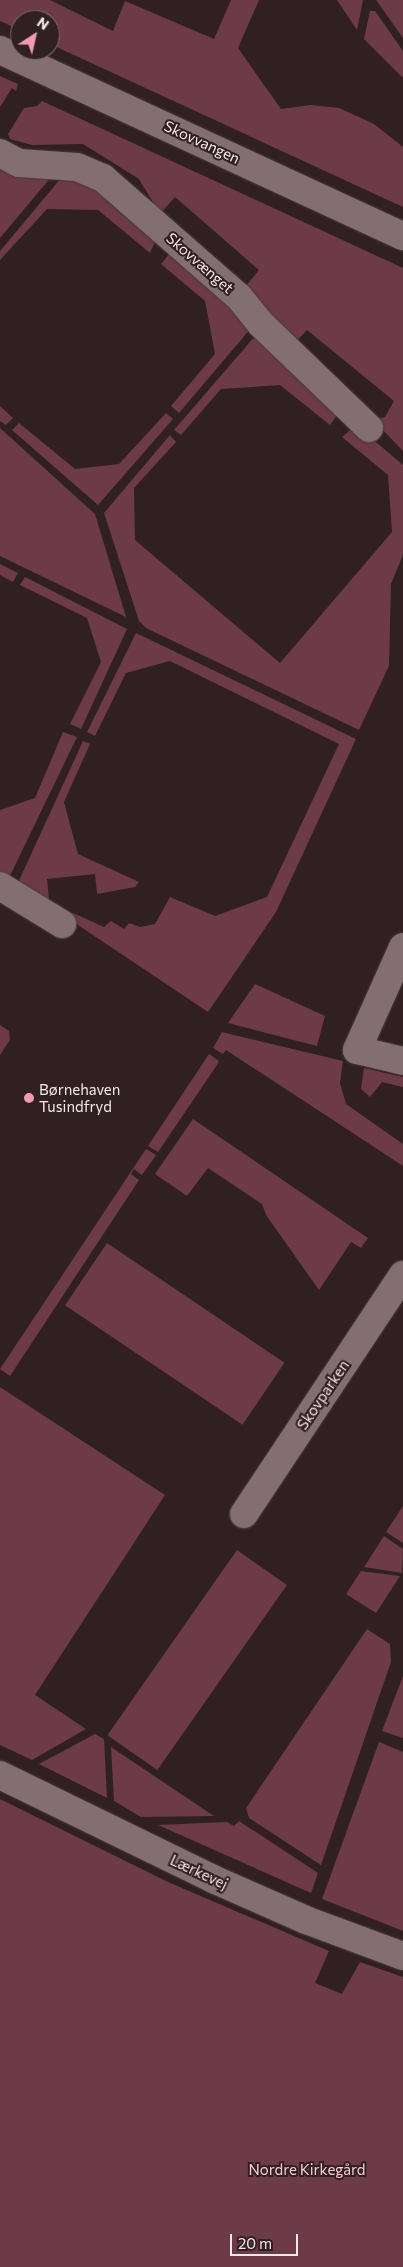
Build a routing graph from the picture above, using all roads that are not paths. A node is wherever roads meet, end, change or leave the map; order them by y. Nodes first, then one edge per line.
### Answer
1 (0, 50) edge
2 (0, 153) edge
3 (403, 236) edge
4 (369, 428) dead end
5 (0, 886) edge
6 (62, 924) dead end
7 (403, 947) edge
8 (403, 1061) edge
9 (403, 1275) edge
10 (244, 1514) dead end
11 (0, 1774) edge
12 (403, 1956) edge

1 - 3 street, Skovvangen
2 - 4 street, Skovvænget
5 - 6 street
7 - 8 street
9 - 10 street, Skovparken
11 - 12 street, Lærkevej

